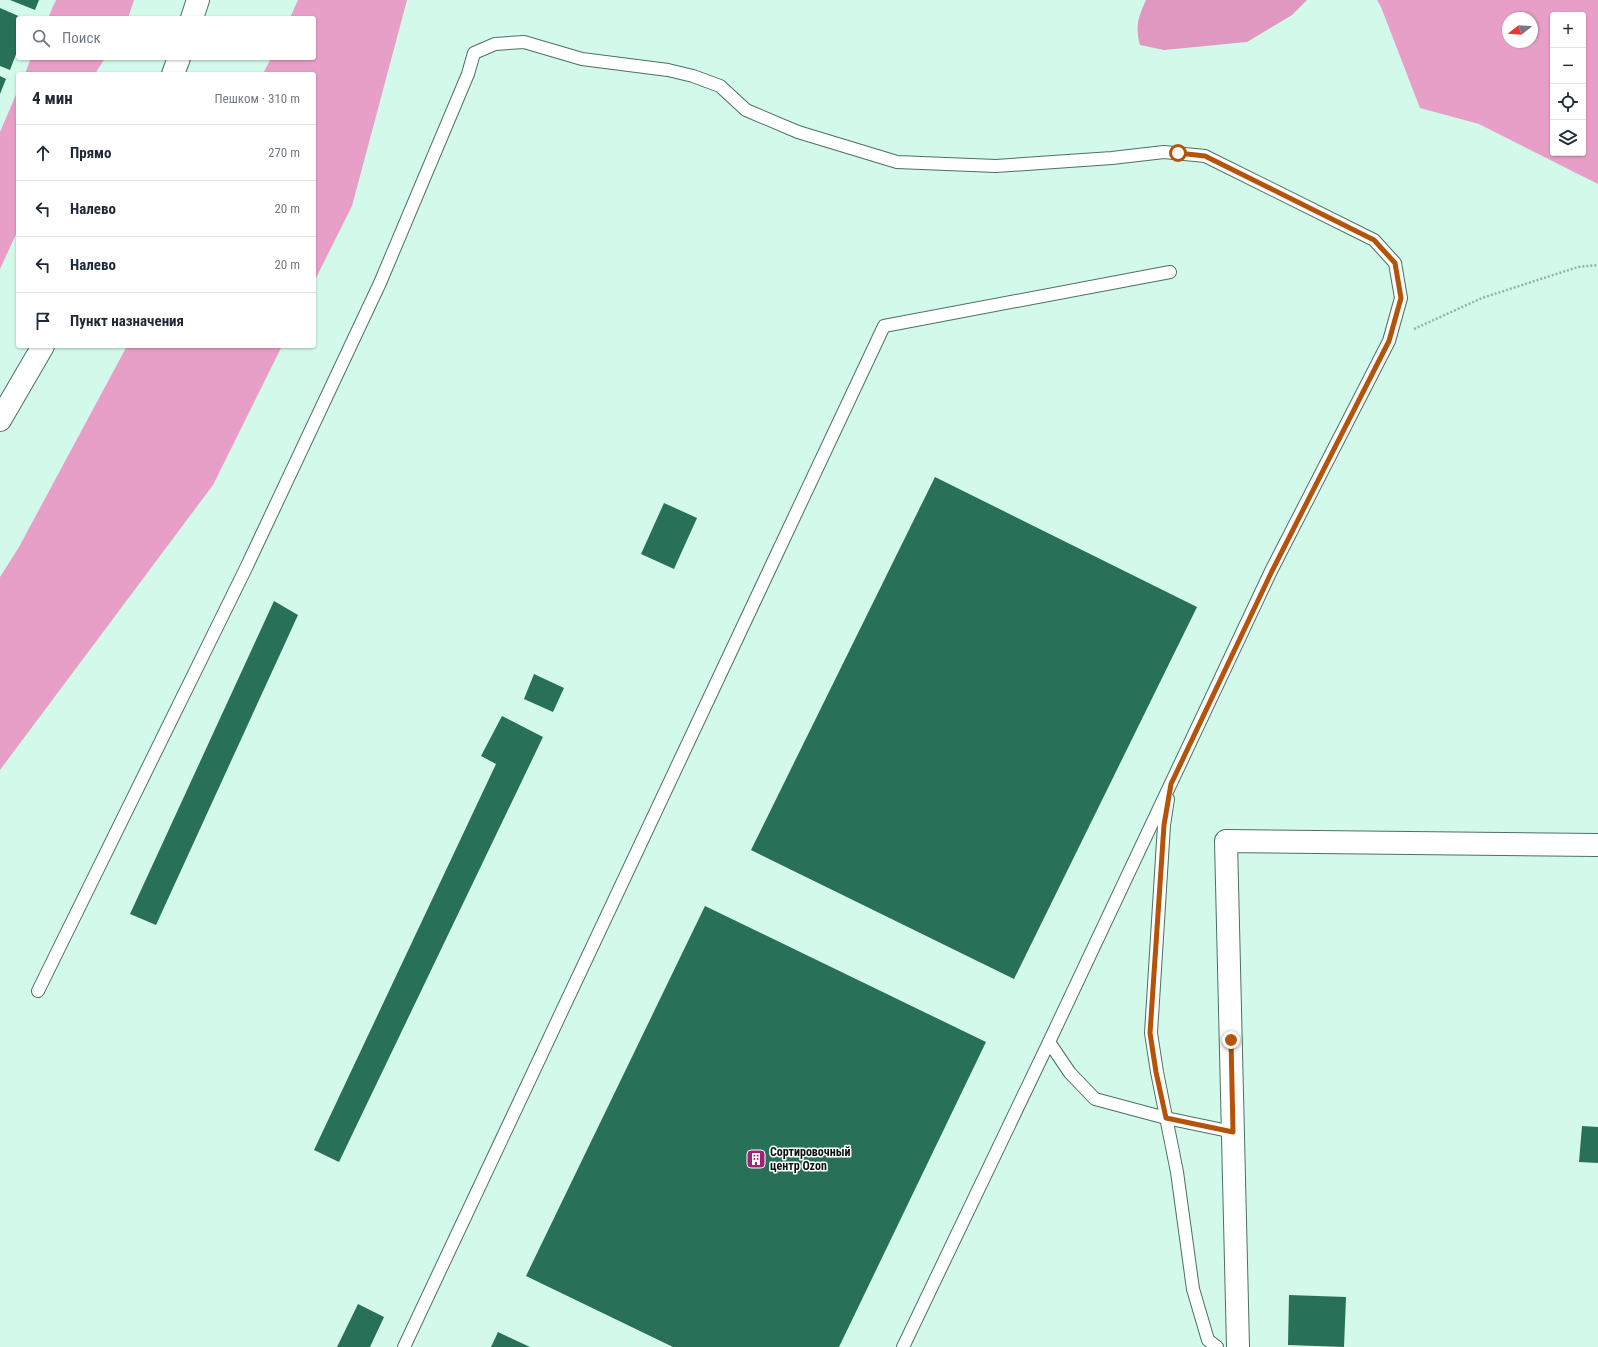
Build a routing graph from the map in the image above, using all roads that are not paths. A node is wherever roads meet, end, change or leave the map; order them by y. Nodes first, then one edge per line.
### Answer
1 (198, 0) edge
2 (193, 16) edge
3 (177, 60) edge
4 (174, 72) edge
5 (1170, 272) dead end
6 (42, 348) edge
7 (0, 420) edge
8 (1171, 784) junction
9 (1598, 845) edge
10 (38, 991) dead end
11 (1049, 1042) junction
12 (1166, 1118) junction
13 (1233, 1132) junction
14 (404, 1347) edge
15 (903, 1347) edge
16 (1217, 1347) edge
17 (1238, 1347) edge

1 - 2 street
3 - 4 street
5 - 14 lane
6 - 7 street
8 - 10 lane
8 - 11 lane
8 - 12 lane
9 - 13 street
11 - 12 lane
11 - 15 lane
12 - 13 lane
12 - 16 lane
13 - 17 street

